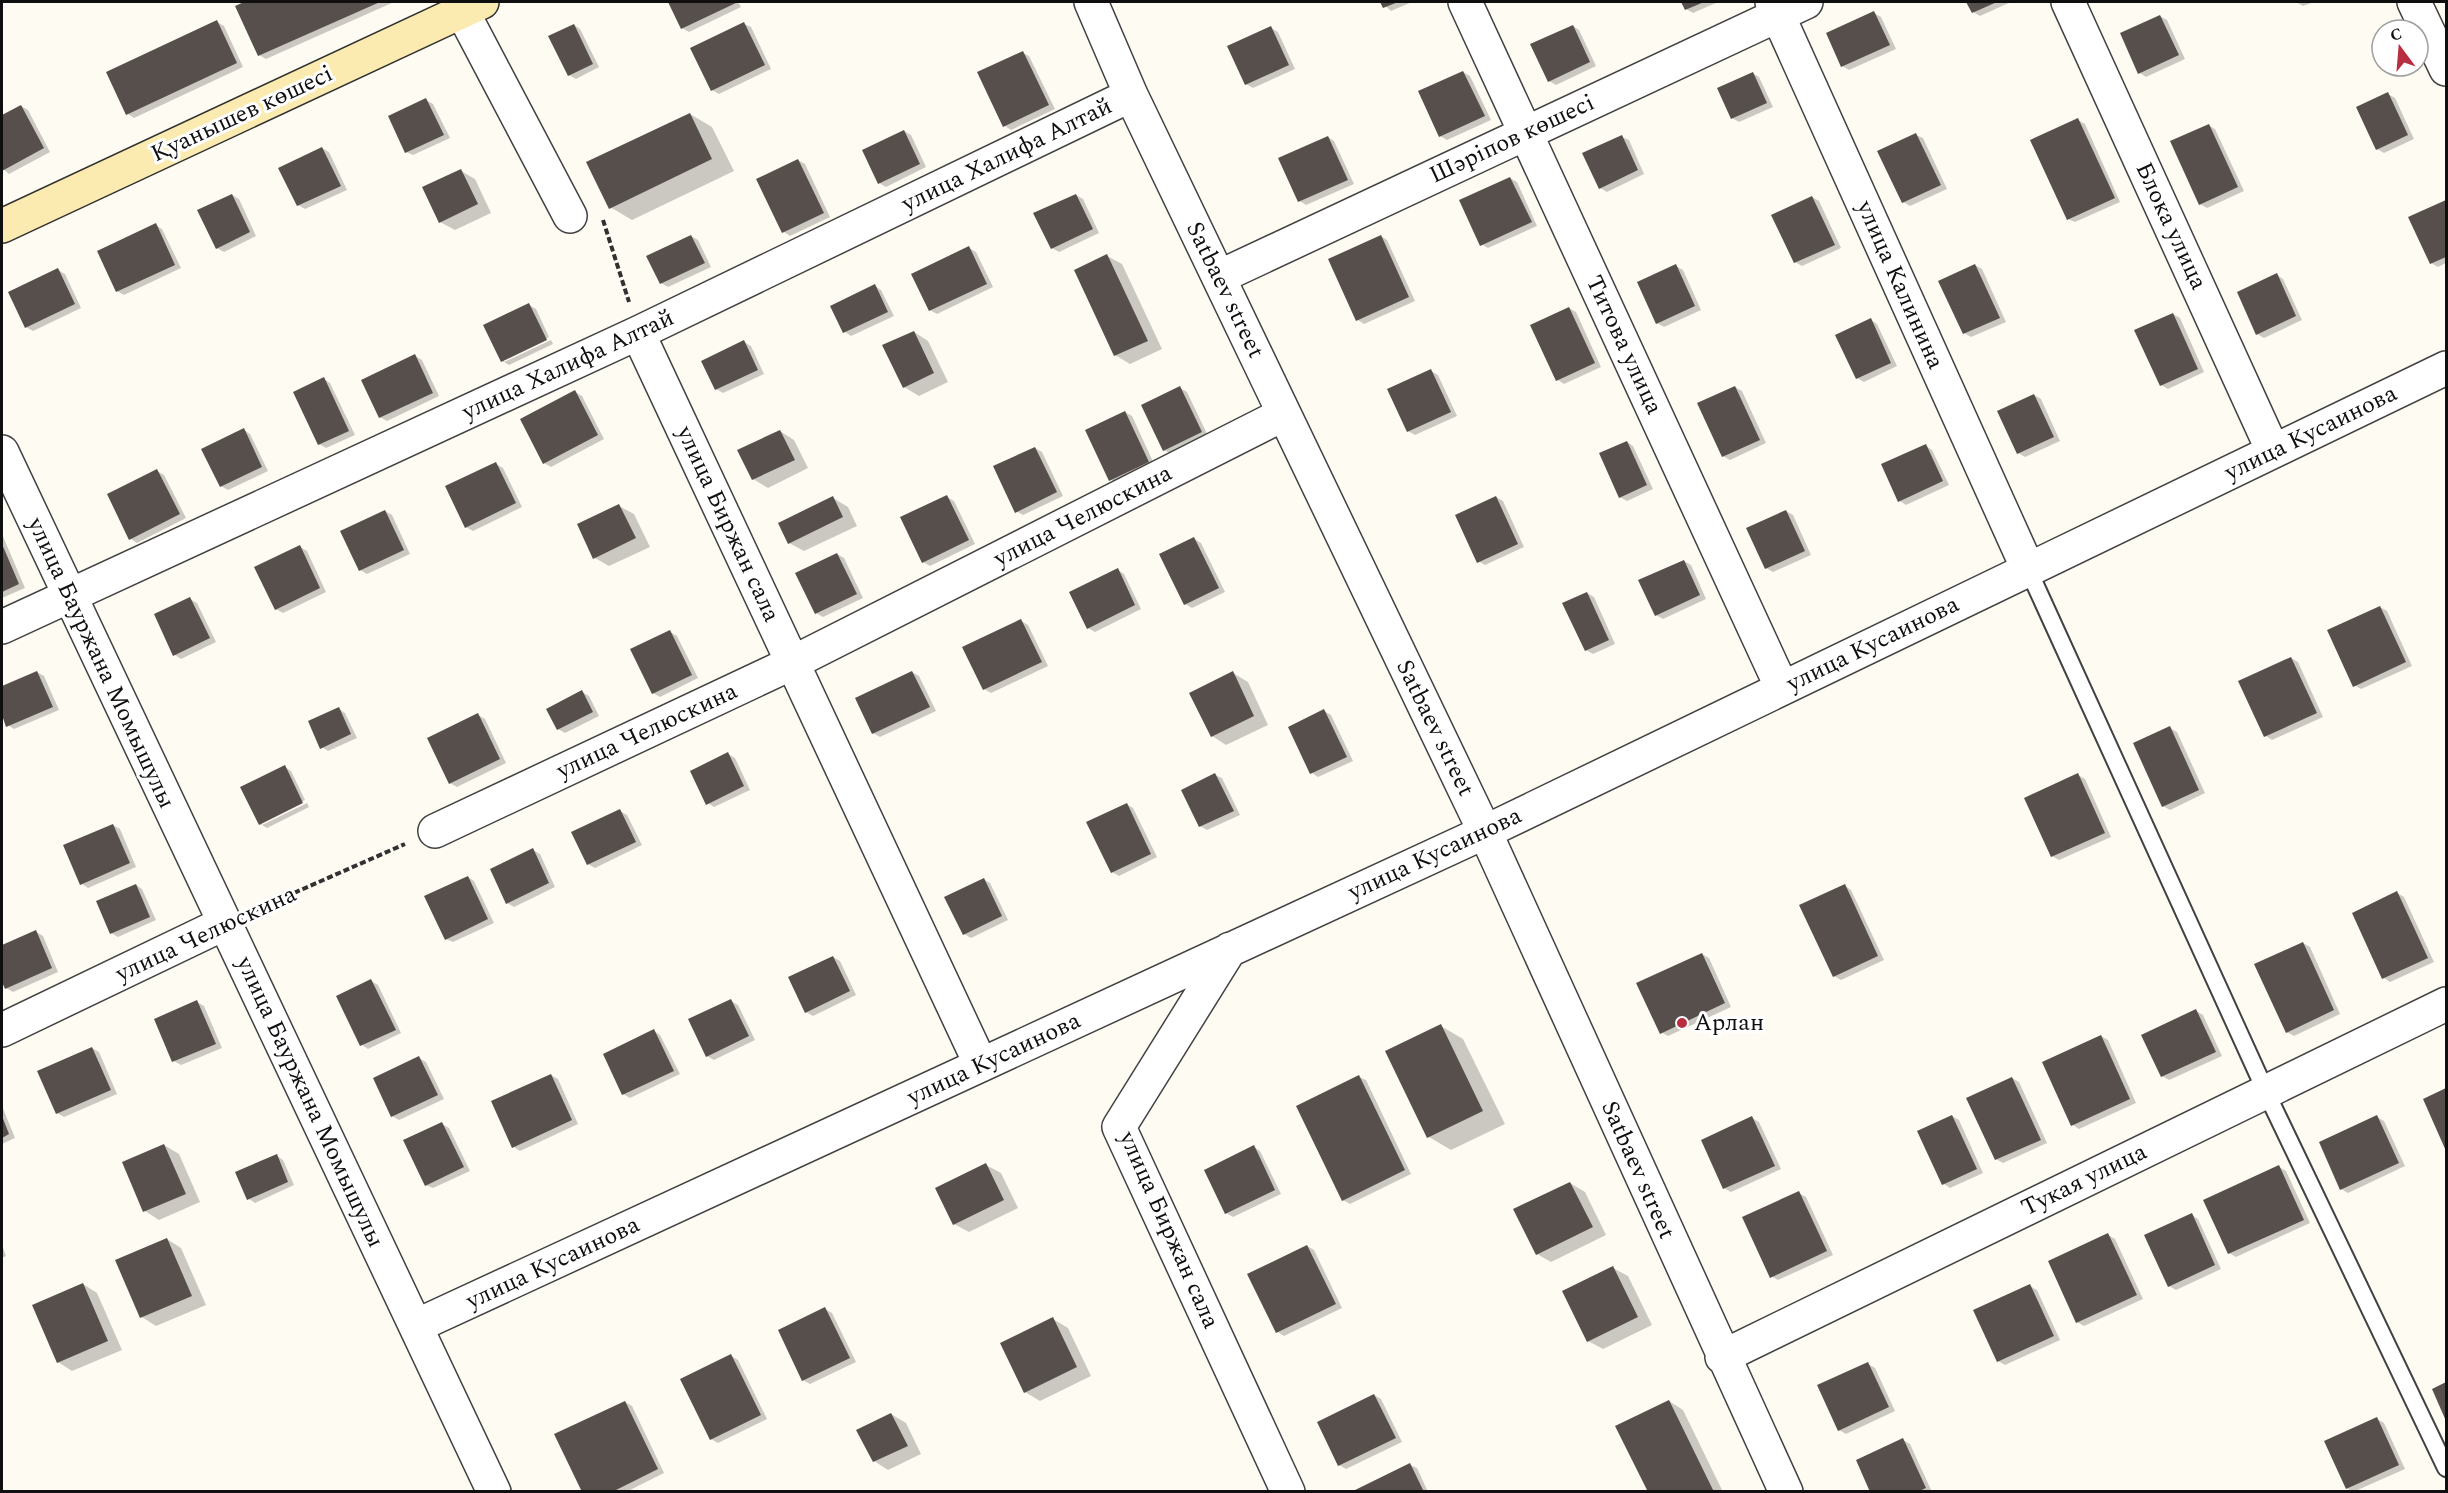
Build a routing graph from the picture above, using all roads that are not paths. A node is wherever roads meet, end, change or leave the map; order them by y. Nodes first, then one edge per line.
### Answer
1 (1091, 2) edge
2 (1465, 2) edge
3 (2068, 2) edge
4 (2414, 2) edge
5 (472, 6) edge
6 (1786, 6) edge
7 (2446, 69) edge
8 (1131, 95) junction
9 (1526, 133) junction
10 (570, 216) road end
11 (2, 226) edge
12 (1219, 277) junction
13 (638, 333) junction
14 (2446, 368) edge
15 (1284, 414) junction
16 (2273, 451) junction
17 (2, 452) edge
18 (2028, 569) junction
19 (70, 597) junction
20 (2, 627) edge
21 (792, 663) junction
22 (1782, 688) junction
23 (435, 831) road end
24 (1485, 831) junction
25 (225, 923) junction
26 (1230, 949) junction
27 (2446, 1004) edge
28 (2, 1030) edge
29 (981, 1065) junction
30 (2266, 1092) junction
31 (416, 1326) junction
32 (1722, 1357) junction
33 (2446, 1468) edge
34 (494, 1491) edge
35 (1288, 1491) edge
36 (1785, 1491) edge

1 - 8 street, Satbaev street
2 - 9 street, Титова улица
3 - 16 street, Блока улица
4 - 7 street
5 - 10 street
5 - 11 street, Қуанышев көшесі
6 - 9 street, Шәріпов көшесі
6 - 18 street, улица Калинина
8 - 12 street, Satbaev street
8 - 13 street, улица Халифа Алтай
9 - 12 street, Шәріпов көшесі
9 - 22 street, Титова улица
12 - 15 street, Satbaev street
13 - 19 street, улица Халифа Алтай
13 - 21 street, улица Биржан сала
14 - 16 street, улица Кусаинова
15 - 21 street, улица Челюскина
15 - 24 street, Satbaev street
16 - 18 street, улица Кусаинова
17 - 19 street, улица Бауржана Момышулы
18 - 22 street, улица Кусаинова
18 - 30 lane
19 - 20 street, улица Халифа Алтай
19 - 25 street, улица Бауржана Момышулы
21 - 23 street, улица Челюскина
21 - 29 street, улица Биржан сала
22 - 24 street, улица Кусаинова
24 - 26 street, улица Кусаинова
24 - 32 street, Satbaev street
25 - 28 street, улица Челюскина
25 - 31 street, улица Бауржана Момышулы
26 - 29 street, улица Кусаинова
26 - 35 street, улица Биржан сала
27 - 30 street, Тукая улица
29 - 31 street, улица Кусаинова
30 - 32 street, Тукая улица
30 - 33 lane
31 - 34 street, улица Бауржана Момышулы
32 - 36 street, Satbaev street

